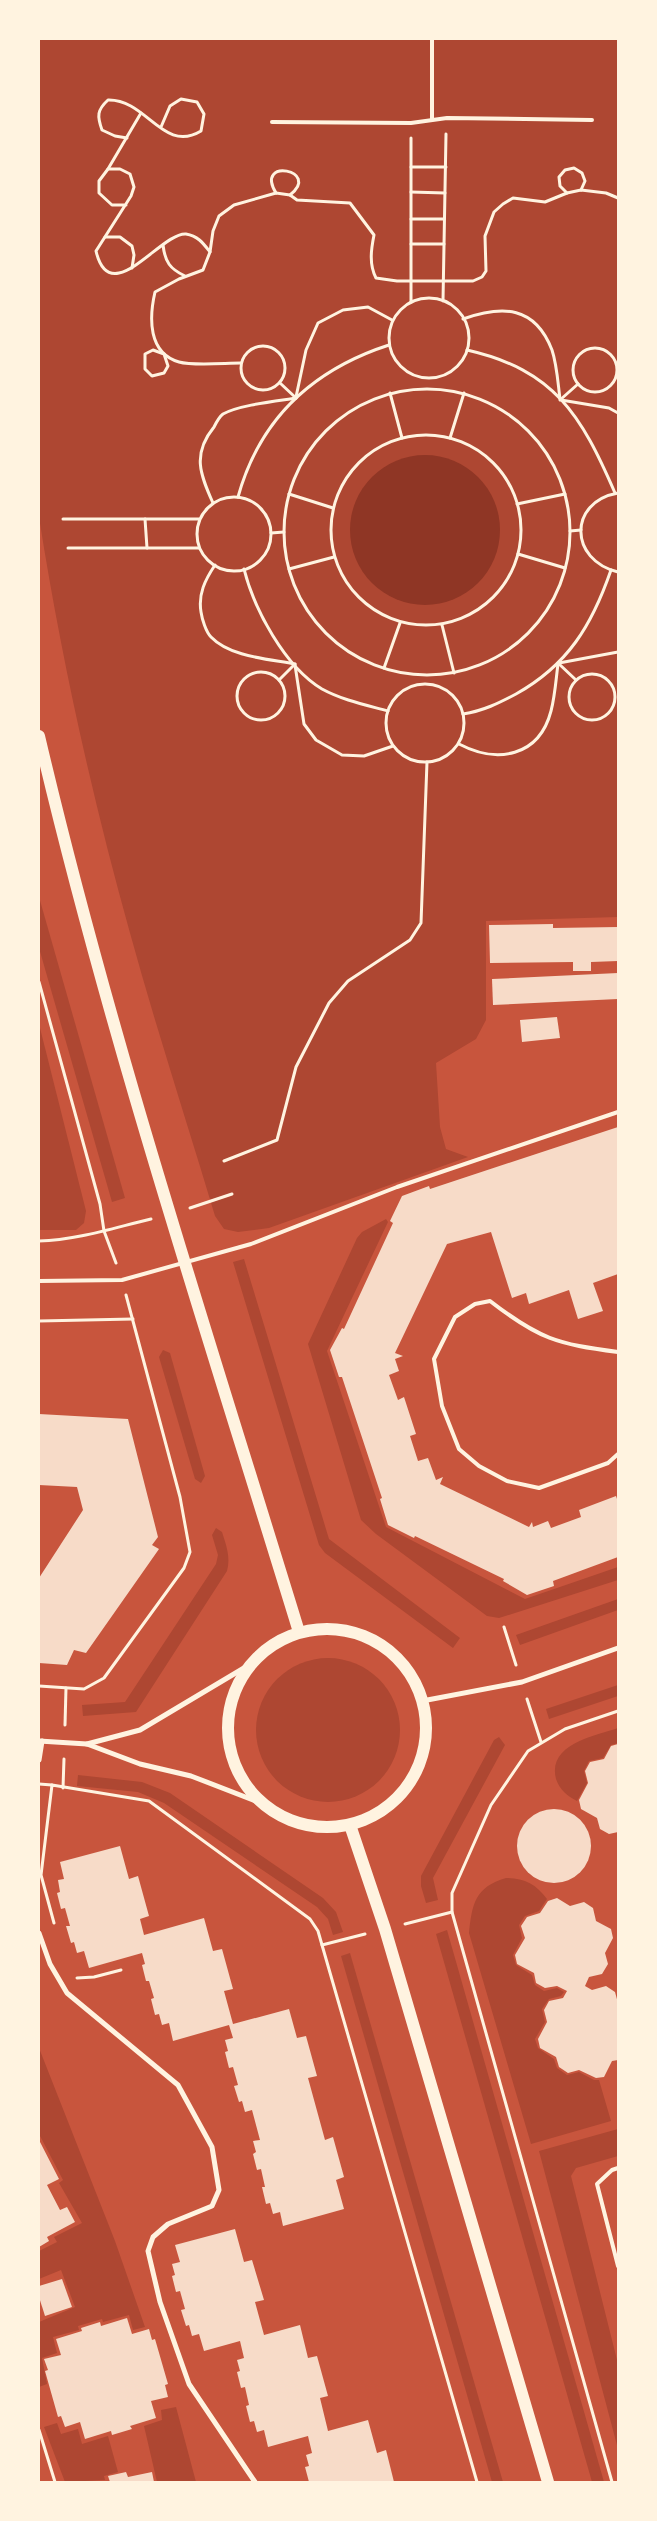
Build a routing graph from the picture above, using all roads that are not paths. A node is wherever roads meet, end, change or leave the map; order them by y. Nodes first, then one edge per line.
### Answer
1 (432, 39) edge
2 (432, 119) junction
3 (592, 120) dead end
4 (272, 122) dead end
5 (39, 736) edge
6 (618, 1112) edge
7 (185, 1263) junction
8 (39, 1281) edge
9 (618, 1352) edge
10 (618, 1454) edge
11 (299, 1632) junction
12 (618, 1648) edge
13 (250, 1665) junction
14 (422, 1701) junction
15 (40, 1741) edge
16 (87, 1744) junction
17 (39, 1760) edge
18 (261, 1803) junction
19 (350, 1825) junction
20 (39, 1933) edge
21 (618, 2168) edge
22 (618, 2266) edge
23 (256, 2482) edge
24 (548, 2482) edge

1 - 2 lane
2 - 3 lane
2 - 4 lane
5 - 7 main road
6 - 7 lane
7 - 8 lane
7 - 11 main road
9 - 10 lane
11 - 13 main road
11 - 14 main road
12 - 14 street
13 - 16 street
13 - 18 main road
14 - 19 main road
15 - 16 street
15 - 17 street
16 - 18 street
18 - 19 main road
19 - 24 main road
20 - 23 street
21 - 22 lane

